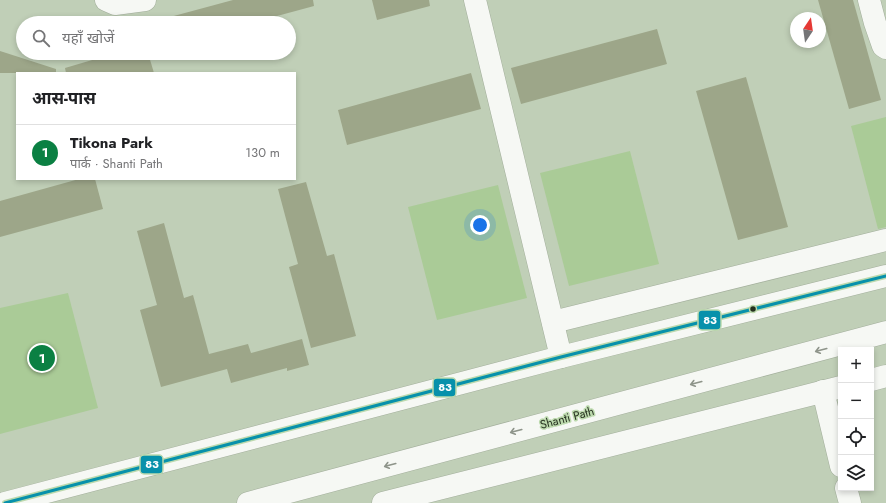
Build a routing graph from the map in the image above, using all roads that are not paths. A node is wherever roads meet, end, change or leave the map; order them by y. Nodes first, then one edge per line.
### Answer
1 (106, 0) edge
2 (144, 0) edge
3 (475, 0) edge
4 (869, 0) edge
5 (886, 48) edge
6 (886, 240) edge
7 (886, 276) edge
8 (553, 322) junction
9 (886, 332) edge
10 (561, 357) junction
11 (886, 376) edge
12 (874, 379) edge
13 (832, 389) edge
14 (840, 455) edge
15 (847, 491) edge
16 (0, 494) edge
17 (15, 501) edge
18 (248, 503) edge
19 (383, 503) edge
20 (850, 503) edge

1 - 2 main road
3 - 8 main road
4 - 5 main road
6 - 8 main road
7 - 10 main road
8 - 10 main road
9 -> 18 main road, Shanti Path
10 - 17 main road
11 - 12 main road
13 - 14 main road
13 - 19 main road
15 - 20 main road
16 - 17 main road

